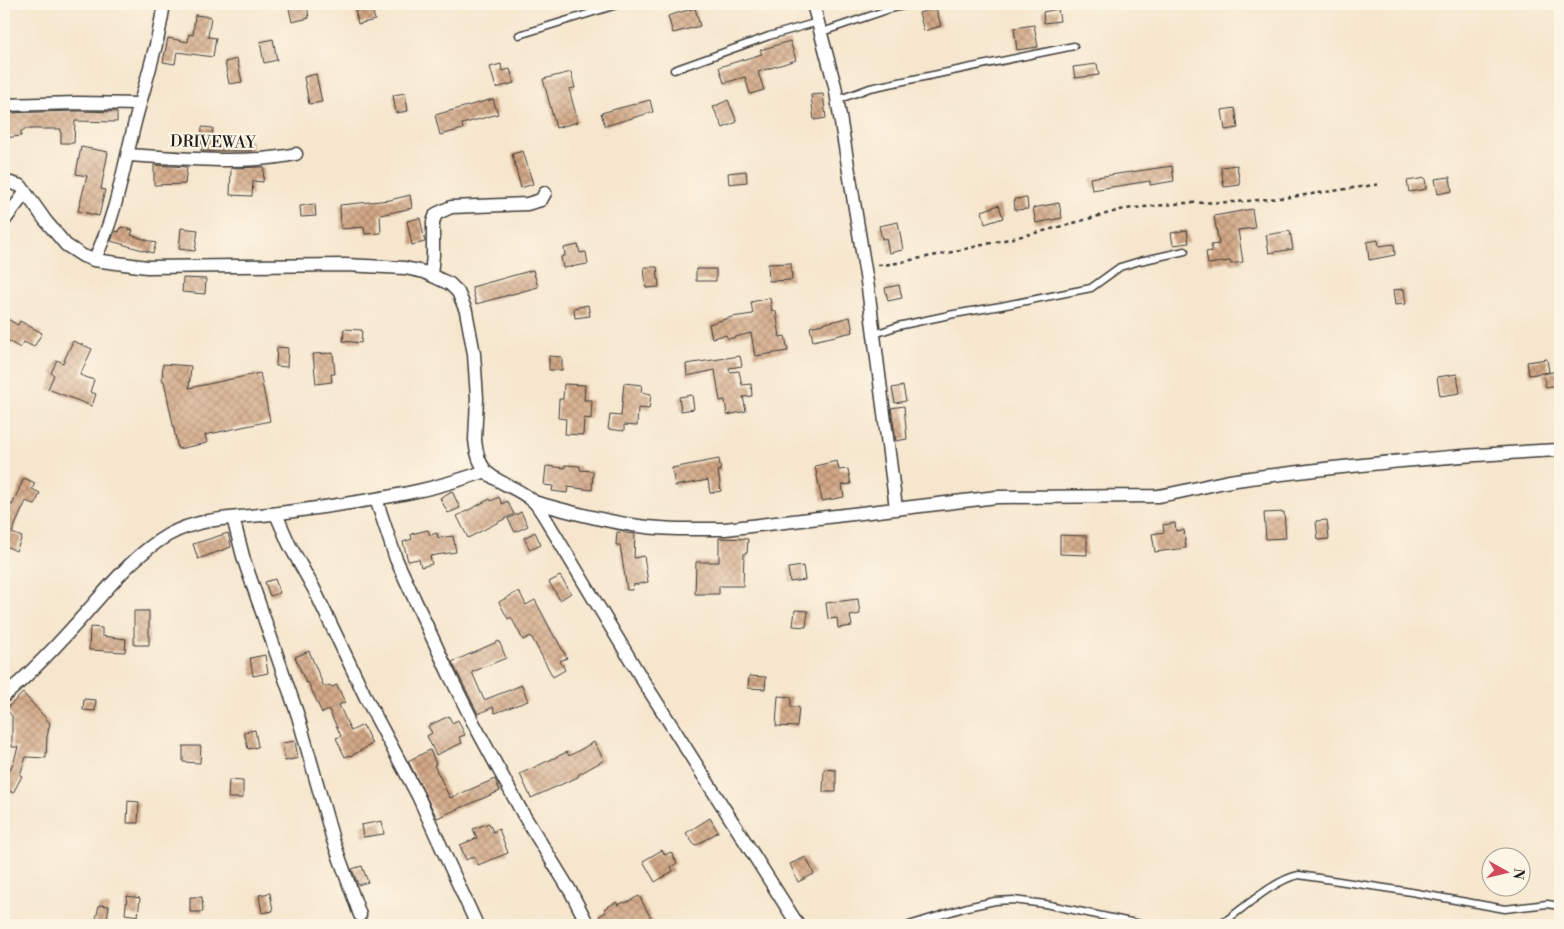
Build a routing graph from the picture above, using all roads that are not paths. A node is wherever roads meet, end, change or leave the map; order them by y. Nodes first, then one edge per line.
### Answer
1 (164, 4) edge
2 (620, 4) edge
3 (813, 4) edge
4 (911, 4) edge
5 (820, 27) junction
6 (519, 35) dead end
7 (1074, 46) dead end
8 (674, 70) dead end
9 (837, 100) junction
10 (140, 104) junction
11 (4, 105) edge
12 (296, 154) dead end
13 (128, 155) junction
14 (4, 182) edge
15 (26, 193) junction
16 (545, 193) dead end
17 (4, 221) edge
18 (1185, 251) dead end
19 (94, 260) junction
20 (430, 275) junction
21 (874, 334) junction
22 (1560, 450) edge
23 (486, 471) junction
24 (376, 498) junction
25 (534, 502) junction
26 (896, 508) junction
27 (276, 514) junction
28 (233, 518) junction
29 (4, 696) edge
30 (1560, 906) edge
31 (360, 915) dead end
32 (477, 925) edge
33 (588, 925) edge
34 (798, 925) edge
35 (909, 925) edge
36 (1145, 925) edge
37 (1220, 925) edge

1 - 10 street
2 - 6 lane
3 - 5 street
4 - 5 lane
5 - 8 lane
5 - 9 street
7 - 9 lane
9 - 21 street
10 - 11 street
10 - 13 street
12 - 13 street, DRIVEWAY
13 - 19 street
14 - 15 street
15 - 17 street
15 - 19 street
16 - 20 street
18 - 21 lane
19 - 20 street
20 - 23 street
21 - 26 street
22 - 26 street
23 - 24 street
23 - 25 street
24 - 27 street
24 - 33 street
25 - 26 street
25 - 34 street
27 - 28 street
27 - 32 street
28 - 29 street
28 - 31 street
30 - 37 lane
35 - 36 lane

